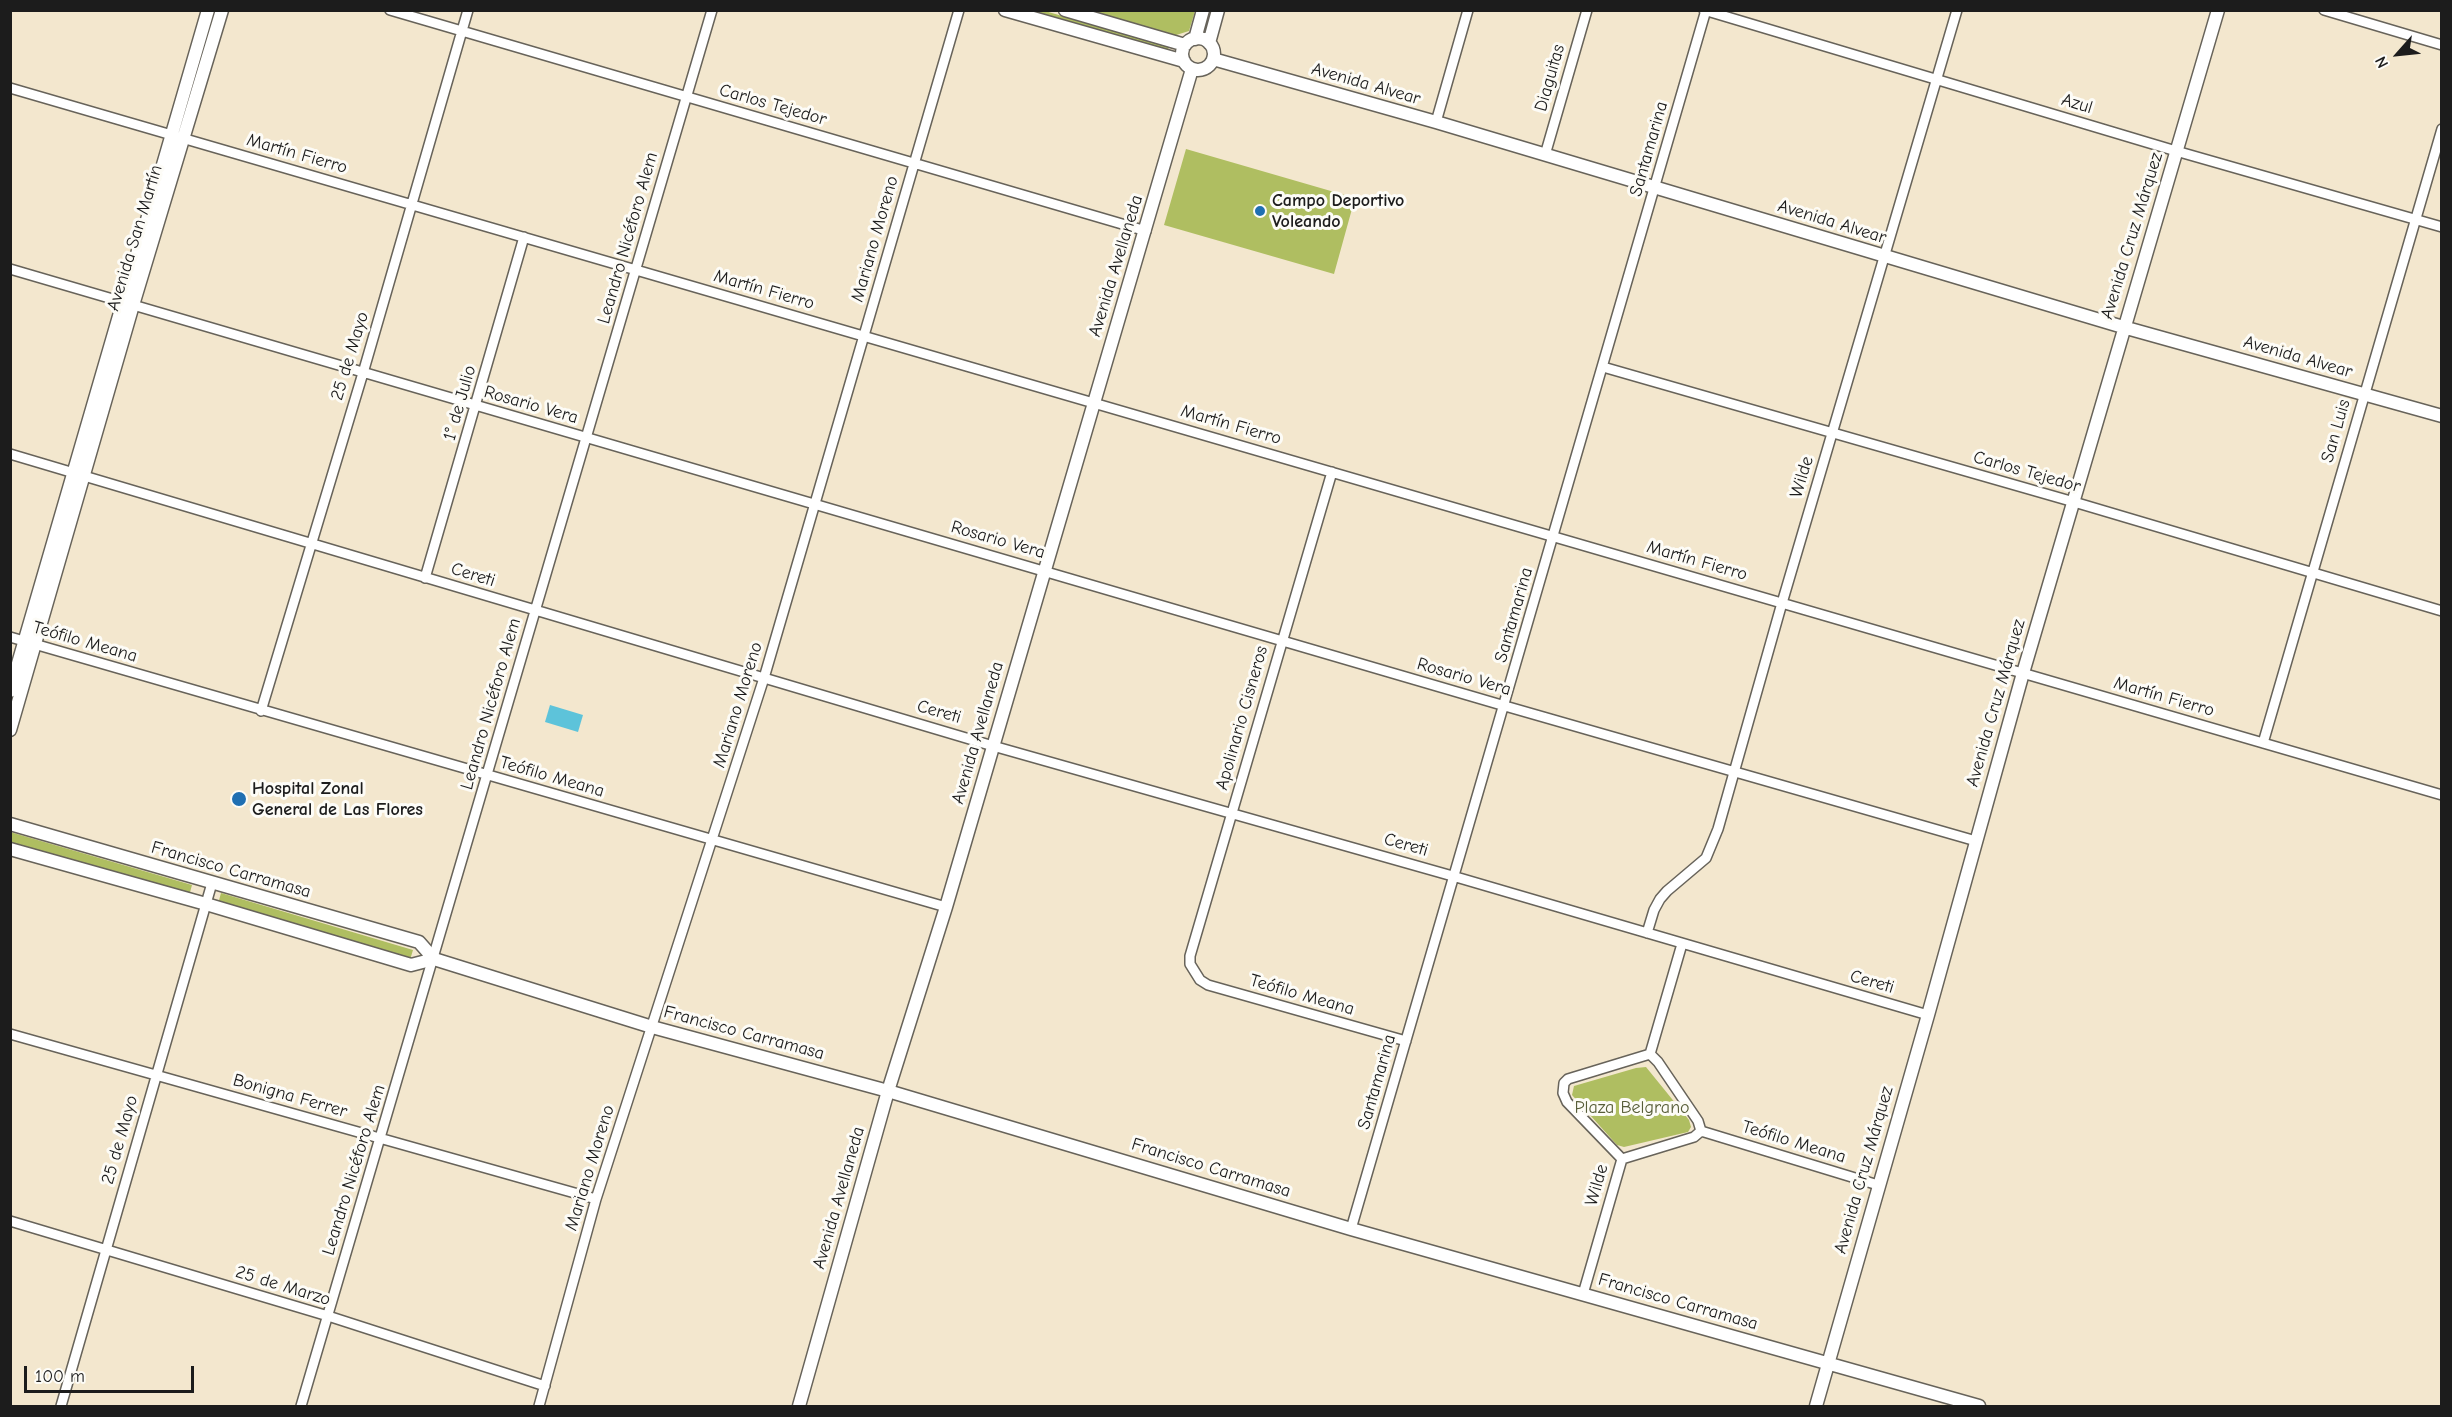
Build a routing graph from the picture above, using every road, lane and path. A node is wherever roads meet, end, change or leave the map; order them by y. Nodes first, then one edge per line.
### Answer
1 (208, 10) edge
2 (222, 10) edge
3 (390, 10) edge
4 (468, 10) edge
5 (711, 10) edge
6 (959, 10) edge
7 (1005, 10) edge
8 (1065, 10) edge
9 (1203, 10) edge
10 (1218, 10) edge
11 (1468, 10) edge
12 (1587, 10) edge
13 (1957, 10) edge
14 (2218, 10) edge
15 (2324, 10) edge
16 (1706, 11) edge
17 (462, 32) junction
18 (1190, 42) junction
19 (1209, 43) junction
20 (2442, 45) edge
21 (1213, 59) junction
22 (1188, 65) junction
23 (1935, 79) junction
24 (10, 88) edge
25 (686, 97) junction
26 (1436, 122) junction
27 (2442, 129) edge
28 (178, 137) junction
29 (2175, 151) junction
30 (1545, 155) junction
31 (915, 163) junction
32 (1655, 188) junction
33 (412, 205) junction
34 (2415, 219) junction
35 (2442, 226) edge
36 (1146, 231) junction
37 (525, 237) junction
38 (1883, 257) junction
39 (10, 269) edge
40 (636, 270) junction
41 (129, 304) junction
42 (2123, 327) junction
43 (864, 336) junction
44 (1603, 368) junction
45 (363, 372) junction
46 (2363, 394) junction
47 (1094, 403) junction
48 (476, 406) junction
49 (2442, 417) edge
50 (1832, 433) junction
51 (586, 438) junction
52 (10, 454) edge
53 (1332, 472) junction
54 (79, 474) junction
55 (2074, 502) junction
56 (815, 505) junction
57 (1554, 536) junction
58 (311, 543) junction
59 (1044, 571) junction
60 (2313, 573) junction
61 (425, 578) junction
62 (1782, 603) junction
63 (536, 611) junction
64 (2442, 611) edge
65 (10, 637) edge
66 (1282, 640) junction
67 (30, 643) junction
68 (2023, 673) junction
69 (764, 678) junction
70 (10, 691) edge
71 (1505, 706) junction
72 (261, 711) junction
73 (10, 730) edge
74 (2263, 743) junction
75 (993, 746) junction
76 (1735, 772) junction
77 (487, 776) junction
78 (2442, 795) edge
79 (1232, 813) junction
80 (10, 824) edge
81 (712, 841) junction
82 (1976, 841) junction
83 (10, 849) edge
84 (1456, 877) junction
85 (212, 883) junction
86 (206, 904) junction
87 (946, 907) junction
88 (1647, 933) junction
89 (1682, 944) junction
90 (434, 959) junction
91 (1194, 973) joint
92 (1928, 1015) junction
93 (652, 1026) junction
94 (10, 1034) edge
95 (1406, 1041) junction
96 (1650, 1054) junction
97 (156, 1076) junction
98 (888, 1091) junction
99 (1701, 1131) junction
100 (380, 1139) junction
101 (1622, 1159) junction
102 (1878, 1185) junction
103 (596, 1199) junction
104 (10, 1221) edge
105 (1352, 1229) junction
106 (106, 1250) junction
107 (1583, 1294) junction
108 (328, 1316) junction
109 (1829, 1362) junction
110 (545, 1386) junction
111 (61, 1407) edge
112 (301, 1407) edge
113 (539, 1407) edge
114 (799, 1407) edge
115 (1816, 1407) edge
116 (1979, 1407) edge

1 - 28 street, Avenida San Martín
2 - 28 street, Avenida San Martín
3 - 17 street, Carlos Tejedor
4 - 17 street, 25 de Mayo
5 - 25 street, Leandro Nicéforo Alem
6 - 31 street, Mariano Moreno
7 - 22 street
8 - 18 street
9 - 18 street
10 - 19 street
11 - 26 street
12 - 30 street, Diaguitas
13 - 23 street, Wilde
14 - 29 street, Avenida Cruz Márquez
15 - 20 street
16 - 23 street, Azul
16 - 32 street, Santamarina
17 - 25 street, Carlos Tejedor
17 - 33 street, 25 de Mayo
18 - 19 street
18 - 22 street
19 - 21 street
21 - 22 street
21 - 26 street, Avenida Alvear
22 - 36 street, Avenida Avellaneda
23 - 29 street, Azul
23 - 38 street, Wilde
24 - 28 street, Martín Fierro
25 - 31 street, Carlos Tejedor
25 - 40 street, Leandro Nicéforo Alem
26 - 30 street, Avenida Alvear
27 - 34 street, San Luis
28 - 33 street, Martín Fierro
28 - 41 street, Avenida San Martín
29 - 34 street, Azul
29 - 42 street, Avenida Cruz Márquez
30 - 32 street, Avenida Alvear
31 - 36 street, Carlos Tejedor
31 - 43 street, Mariano Moreno
32 - 38 street, Avenida Alvear
32 - 44 street, Santamarina
33 - 37 street, Martín Fierro
33 - 45 street, 25 de Mayo
34 - 35 street, Azul
34 - 46 street, San Luis
36 - 47 street, Avenida Avellaneda
37 - 40 street, Martín Fierro
37 - 48 street, 1° de Julio
38 - 42 street, Avenida Alvear
38 - 50 street, Wilde
39 - 41 street, Rosario Vera
40 - 43 street, Martín Fierro
40 - 51 street, Leandro Nicéforo Alem
41 - 45 street, Rosario Vera
41 - 54 street, Avenida San Martín
42 - 46 street, Avenida Alvear
42 - 55 street, Avenida Cruz Márquez
43 - 47 street, Martín Fierro
43 - 56 street, Mariano Moreno
44 - 50 street, Carlos Tejedor
44 - 57 street, Santamarina
45 - 48 street, Rosario Vera
45 - 58 street, 25 de Mayo
46 - 49 street, Avenida Alvear
46 - 60 street, San Luis
47 - 53 street, Martín Fierro
47 - 59 street, Avenida Avellaneda
48 - 51 street, Rosario Vera
48 - 61 street, 1° de Julio
50 - 55 street, Carlos Tejedor
50 - 62 street, Wilde
51 - 56 street, Rosario Vera
51 - 63 street, Leandro Nicéforo Alem
52 - 54 street, Cereti
53 - 57 street, Martín Fierro
53 - 66 street, Apolinario Cisneros
54 - 58 street, Cereti
54 - 67 street, Avenida San Martín
55 - 60 street, Carlos Tejedor
55 - 68 street, Avenida Cruz Márquez
56 - 59 street, Rosario Vera
56 - 69 street, Mariano Moreno
57 - 62 street, Martín Fierro
57 - 71 street, Santamarina
58 - 61 street, Cereti
58 - 72 street, 25 de Mayo
59 - 66 street, Rosario Vera
59 - 75 street, Avenida Avellaneda
60 - 64 street, Carlos Tejedor
60 - 74 street, San Luis
61 - 63 street, Cereti
62 - 68 street, Martín Fierro
62 - 76 street, Wilde
63 - 69 street, Cereti
63 - 77 street, Leandro Nicéforo Alem
65 - 67 street, Teófilo Meana
66 - 71 street, Rosario Vera
66 - 79 street, Apolinario Cisneros
67 - 70 street
67 - 72 street, Teófilo Meana
67 - 73 street
68 - 74 street, Martín Fierro
68 - 82 street, Avenida Cruz Márquez
69 - 75 street, Cereti
69 - 81 street, Mariano Moreno
71 - 76 street, Rosario Vera
71 - 84 street, Santamarina
72 - 77 street, Teófilo Meana
74 - 78 street, Martín Fierro
75 - 79 street, Cereti
75 - 87 street, Avenida Avellaneda
76 - 82 street, Rosario Vera
76 - 88 street, Wilde
77 - 81 street, Teófilo Meana
77 - 90 street, Leandro Nicéforo Alem
79 - 84 street, Cereti
79 - 91 street, Apolinario Cisneros
80 - 85 street, Francisco Carramasa
81 - 87 street, Teófilo Meana
81 - 93 street, Mariano Moreno
82 - 92 street, Avenida Cruz Márquez
83 - 86 street, Francisco Carramasa
84 - 88 street, Cereti
84 - 95 street, Santamarina
85 - 86 street, 25 de Mayo
85 - 90 street, Francisco Carramasa
86 - 90 street, Francisco Carramasa
86 - 97 street, 25 de Mayo
87 - 98 street, Avenida Avellaneda
88 - 89 street, Cereti
89 - 92 street, Cereti
89 - 96 street
90 - 93 street, Francisco Carramasa
90 - 100 street, Leandro Nicéforo Alem
91 - 95 street, Teófilo Meana
92 - 102 street, Avenida Cruz Márquez
93 - 98 street, Francisco Carramasa
93 - 103 street, Mariano Moreno
94 - 97 street, Bonigna Ferrer
95 - 105 street, Santamarina
96 - 99 street
96 - 101 street
97 - 100 street, Bonigna Ferrer
97 - 106 street, 25 de Mayo
98 - 105 street, Francisco Carramasa
98 - 114 street, Avenida Avellaneda
99 - 101 street, Wilde
99 - 102 street, Teófilo Meana
100 - 103 street, Bonigna Ferrer
100 - 108 street, Leandro Nicéforo Alem
101 - 107 street, Wilde
102 - 109 street, Avenida Cruz Márquez
103 - 110 street, Mariano Moreno
104 - 106 street, 25 de Marzo
105 - 107 street, Francisco Carramasa
106 - 108 street, 25 de Marzo
106 - 111 street, 25 de Mayo
107 - 109 street, Francisco Carramasa
108 - 110 street, 25 de Marzo
108 - 112 street, Leandro Nicéforo Alem
109 - 115 street, Avenida Cruz Márquez
109 - 116 street, Francisco Carramasa
110 - 113 street, Mariano Moreno

